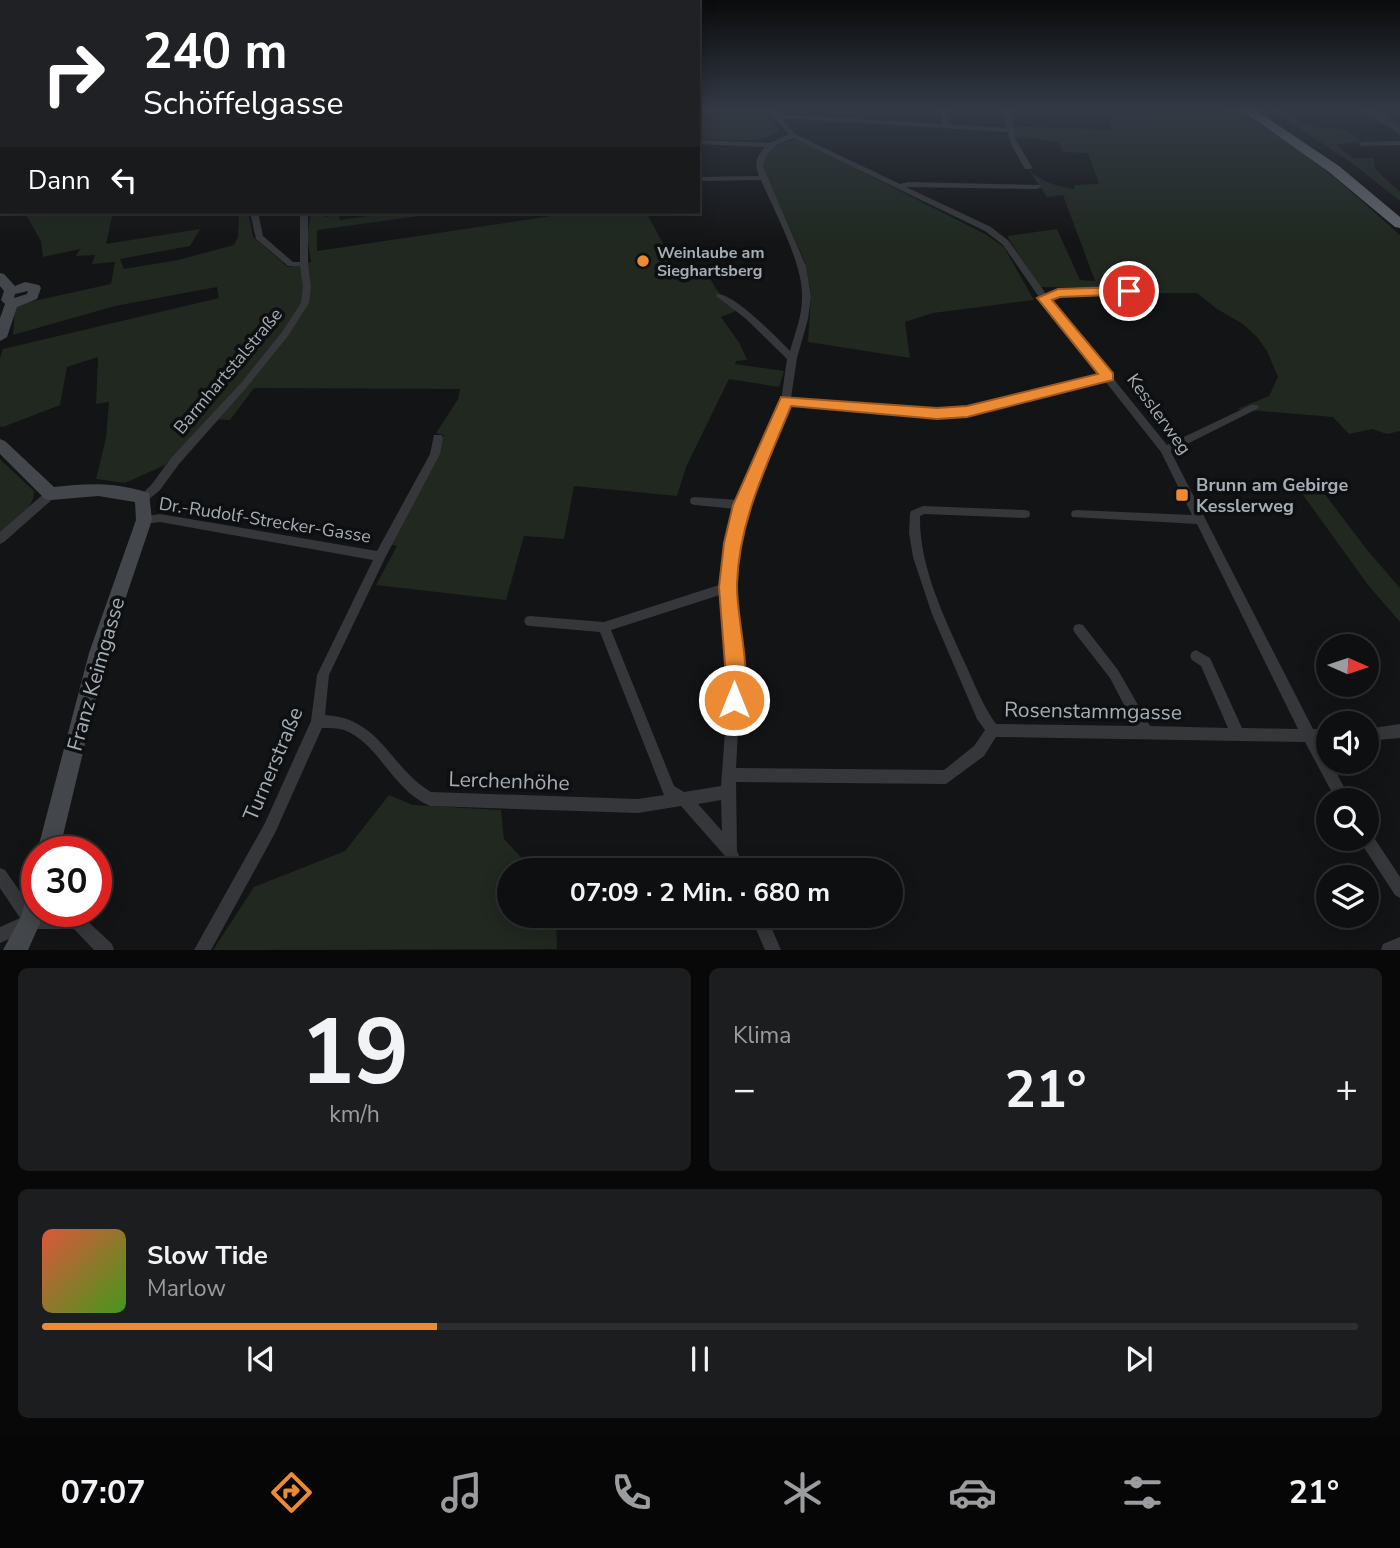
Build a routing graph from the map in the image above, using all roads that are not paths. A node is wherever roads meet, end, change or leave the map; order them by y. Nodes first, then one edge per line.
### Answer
1 (763, 153) edge
2 (831, 153) edge
3 (1018, 153) edge
4 (1311, 153) edge
5 (1326, 153) edge
6 (1028, 167) dead end
7 (762, 178) junction
8 (700, 179) edge
9 (900, 186) junction
10 (1037, 187) dead end
11 (1400, 210) edge
12 (254, 214) edge
13 (304, 214) edge
14 (1400, 224) edge
15 (304, 264) junction
16 (0, 277) edge
17 (1129, 291) dead end
18 (720, 296) dead end
19 (1044, 298) junction
20 (0, 337) edge
21 (792, 358) junction
22 (1108, 376) junction
23 (786, 401) junction
24 (1255, 407) dead end
25 (438, 438) dead end
26 (0, 445) edge
27 (1165, 450) junction
28 (51, 494) junction
29 (143, 498) junction
30 (695, 501) dead end
31 (742, 505) junction
32 (1025, 514) dead end
33 (1076, 514) dead end
34 (144, 520) junction
35 (1200, 520) junction
36 (0, 539) edge
37 (380, 556) junction
38 (728, 587) junction
39 (530, 621) dead end
40 (604, 627) junction
41 (1079, 629) dead end
42 (1196, 656) dead end
43 (318, 721) junction
44 (993, 730) junction
45 (1400, 731) edge
46 (1146, 733) junction
47 (1238, 734) junction
48 (1379, 734) edge
49 (1309, 736) junction
50 (1316, 736) edge
51 (730, 775) junction
52 (1338, 788) edge
53 (728, 792) junction
54 (685, 800) junction
55 (52, 836) edge
56 (730, 851) junction
57 (1374, 851) edge
58 (733, 858) edge
59 (0, 875) edge
60 (1400, 890) edge
61 (21, 906) edge
62 (21, 925) edge
63 (28, 927) edge
64 (83, 927) edge
65 (764, 928) edge
66 (0, 934) edge
67 (1400, 945) edge
68 (15, 950) edge
69 (106, 950) edge
70 (202, 950) edge
71 (773, 950) edge
72 (1389, 950) edge

1 - 7 street
2 - 9 street, Kesslerweg
3 - 6 street
4 - 14 highway
5 - 11 highway
7 - 8 street
7 - 21 street
9 - 10 street
9 - 19 street, Kesslerweg
12 - 15 street
13 - 15 street, Barmhartstalstraße
15 - 29 street, Barmhartstalstraße
16 - 20 main road
17 - 19 street
18 - 21 street
19 - 22 street, Kesslerweg
21 - 23 street
22 - 23 street
22 - 27 street, Kesslerweg
23 - 31 street
24 - 27 street
25 - 37 street, Turnerstraße
26 - 28 main road
27 - 35 street, Kesslerweg
28 - 29 main road
28 - 36 street
29 - 34 main road, Franz Keimgasse
30 - 31 street
31 - 38 street
32 - 44 street
33 - 35 street
34 - 37 street, Dr.-Rudolf-Strecker-Gasse
34 - 55 main road, Franz Keimgasse
35 - 49 street, Kesslerweg
37 - 43 street, Turnerstraße
38 - 40 street
38 - 51 street
39 - 40 street
40 - 54 street
41 - 46 street
42 - 47 street
43 - 54 street, Lerchenhöhe
43 - 70 street, Turnerstraße
44 - 46 street, Rosenstammgasse
44 - 51 street, Rosenstammgasse
45 - 48 street
46 - 47 street, Rosenstammgasse
47 - 49 street, Rosenstammgasse
49 - 50 street, Rosenstammgasse
49 - 52 street, Kesslerweg
51 - 53 street
53 - 54 street, Lerchenhöhe
53 - 56 street
54 - 56 street
56 - 58 street
57 - 60 street
59 - 61 street
62 - 66 street
63 - 68 main road
64 - 69 street
65 - 71 street
67 - 72 street

